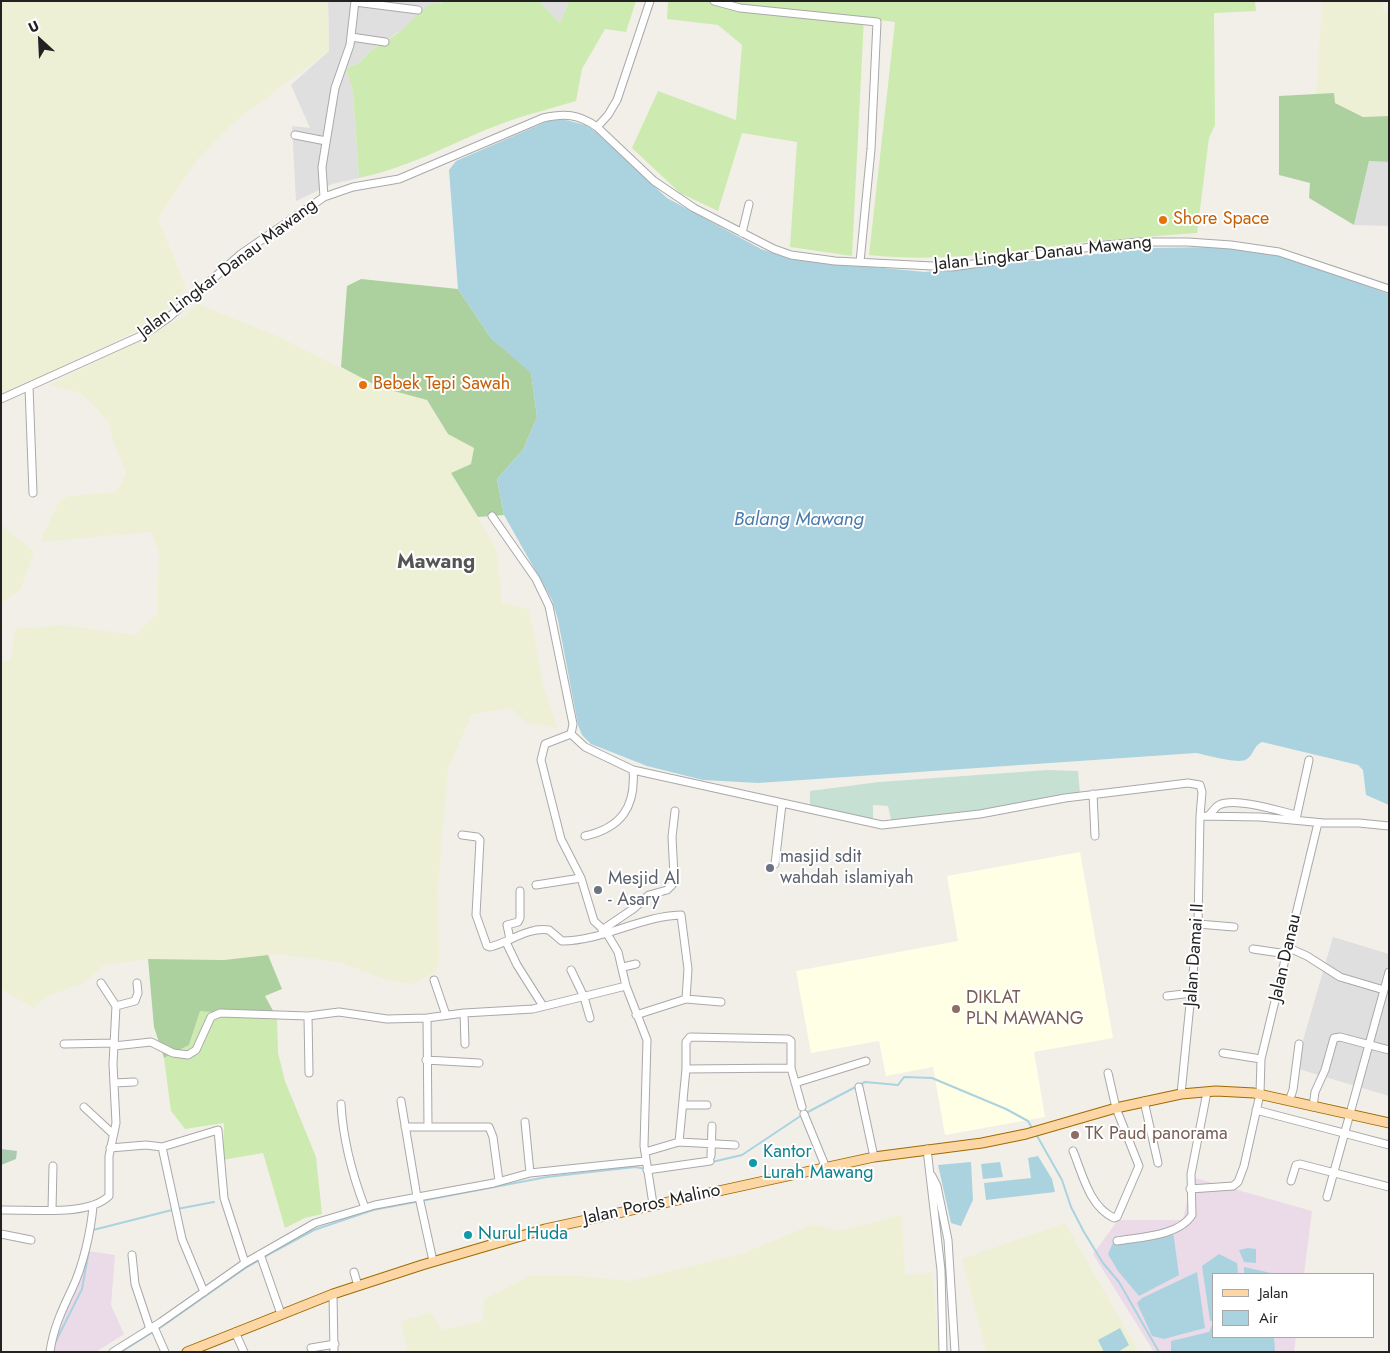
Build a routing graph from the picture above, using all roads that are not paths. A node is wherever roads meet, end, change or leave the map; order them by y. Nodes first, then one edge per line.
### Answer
1 (355, 1) edge
2 (650, 1) edge
3 (714, 1) edge
4 (418, 10) dead end
5 (352, 37) junction
6 (385, 42) dead end
7 (597, 127) junction
8 (295, 135) dead end
9 (326, 141) junction
10 (324, 197) junction
11 (749, 204) dead end
12 (742, 233) junction
13 (860, 262) junction
14 (1389, 289) edge
15 (29, 387) junction
16 (1, 399) edge
17 (33, 494) dead end
18 (492, 516) dead end
19 (571, 734) junction
20 (1308, 762) dead end
21 (633, 770) junction
22 (1093, 794) junction
23 (782, 804) junction
24 (675, 811) dead end
25 (1200, 816) junction
26 (1208, 816) junction
27 (1296, 817) junction
28 (1321, 823) junction
29 (1389, 826) edge
30 (462, 835) dead end
31 (585, 836) dead end
32 (1095, 836) dead end
33 (775, 864) dead end
34 (581, 878) junction
35 (536, 885) dead end
36 (520, 891) dead end
37 (1198, 924) junction
38 (1234, 927) dead end
39 (604, 931) junction
40 (508, 940) junction
41 (1253, 949) dead end
42 (1288, 951) junction
43 (636, 964) dead end
44 (623, 967) junction
45 (572, 970) dead end
46 (1389, 972) edge
47 (434, 980) dead end
48 (101, 982) dead end
49 (137, 983) dead end
50 (626, 986) junction
51 (1384, 990) junction
52 (1192, 993) junction
53 (1167, 996) dead end
54 (584, 997) junction
55 (686, 999) junction
56 (721, 1002) dead end
57 (116, 1006) junction
58 (543, 1006) junction
59 (464, 1013) junction
60 (446, 1015) junction
61 (636, 1015) junction
62 (308, 1016) junction
63 (427, 1018) junction
64 (590, 1018) dead end
65 (64, 1044) dead end
66 (115, 1044) junction
67 (464, 1044) dead end
68 (1298, 1044) dead end
69 (1369, 1046) junction
70 (1389, 1050) edge
71 (1223, 1053) dead end
72 (1261, 1059) junction
73 (426, 1060) junction
74 (866, 1061) dead end
75 (479, 1063) dead end
76 (791, 1068) junction
77 (686, 1069) junction
78 (309, 1073) dead end
79 (1108, 1073) dead end
80 (134, 1082) dead end
81 (114, 1083) junction
82 (794, 1083) junction
83 (859, 1087) dead end
84 (1207, 1092) junction
85 (1181, 1094) junction
86 (1260, 1094) junction
87 (401, 1101) dead end
88 (1144, 1101) junction
89 (1289, 1101) junction
90 (341, 1104) dead end
91 (684, 1104) junction
92 (707, 1105) dead end
93 (84, 1107) dead end
94 (1313, 1107) junction
95 (1116, 1108) junction
96 (1256, 1110) junction
97 (1350, 1114) junction
98 (525, 1122) dead end
99 (1389, 1123) edge
100 (712, 1126) dead end
101 (405, 1127) junction
102 (428, 1127) junction
103 (1345, 1133) junction
104 (113, 1134) junction
105 (679, 1142) junction
106 (711, 1144) junction
107 (735, 1145) dead end
108 (1389, 1145) edge
109 (162, 1147) junction
110 (110, 1148) junction
111 (927, 1149) junction
112 (1073, 1151) dead end
113 (645, 1152) junction
114 (874, 1157) junction
115 (1158, 1163) dead end
116 (53, 1166) dead end
117 (646, 1166) junction
118 (826, 1168) junction
119 (1336, 1172) junction
120 (530, 1173) junction
121 (931, 1174) junction
122 (499, 1181) junction
123 (1291, 1181) dead end
124 (1389, 1187) edge
125 (1190, 1189) junction
126 (418, 1197) junction
127 (1327, 1197) dead end
128 (653, 1204) junction
129 (93, 1206) junction
130 (365, 1208) junction
131 (1, 1210) edge
132 (52, 1210) junction
133 (1, 1234) edge
134 (31, 1240) dead end
135 (1117, 1241) dead end
136 (132, 1255) dead end
137 (261, 1256) junction
138 (433, 1261) junction
139 (245, 1263) junction
140 (354, 1272) dead end
141 (358, 1286) junction
142 (204, 1292) junction
143 (333, 1294) junction
144 (281, 1314) junction
145 (152, 1328) junction
146 (235, 1332) junction
147 (310, 1348) dead end
148 (335, 1348) edge
149 (50, 1352) edge
150 (113, 1352) edge
151 (165, 1352) edge
152 (187, 1352) edge
153 (244, 1352) edge
154 (943, 1352) edge
155 (955, 1352) edge

1 - 4 street
1 - 5 street
2 - 7 street
3 - 13 street
5 - 6 street
5 - 9 street
7 - 10 street, Jalan Lingkar Danau Mawang
7 - 12 street, Jalan Lingkar Danau Mawang
8 - 9 street
9 - 10 street
10 - 15 street, Jalan Lingkar Danau Mawang
11 - 12 street
12 - 13 street, Jalan Lingkar Danau Mawang
13 - 14 street, Jalan Lingkar Danau Mawang
15 - 16 street, Jalan Lingkar Danau Mawang
15 - 17 street
18 - 19 street
19 - 21 street
19 - 34 street
20 - 27 street
21 - 23 street
21 - 31 street
22 - 23 street
22 - 25 street, Jalan Damai II
22 - 32 street
23 - 33 street
24 - 39 street
25 - 26 street
25 - 37 street, Jalan Damai II
26 - 27 street
26 - 27 street
27 - 28 street
28 - 29 street
28 - 42 street, Jalan Danau
30 - 40 street
34 - 35 street
34 - 39 street
36 - 40 street
37 - 38 street
37 - 52 street, Jalan Damai II
39 - 40 street
39 - 44 street
39 - 55 street
40 - 58 street
41 - 42 street
42 - 51 street
42 - 72 street, Jalan Danau
43 - 44 street
44 - 50 street
45 - 54 street
46 - 51 street
47 - 60 street
48 - 57 street
49 - 57 street
50 - 54 street
50 - 61 street
51 - 69 street
52 - 53 street
52 - 85 street, Jalan Damai II
54 - 58 street
54 - 64 street
55 - 56 street
55 - 61 street
57 - 66 street
58 - 59 street
59 - 60 street
59 - 67 street
60 - 63 street
61 - 113 street
62 - 63 street
62 - 66 street
62 - 78 street
63 - 73 street
65 - 66 street
66 - 81 street
68 - 89 street
69 - 70 street
69 - 94 street
69 - 97 street
71 - 72 street
72 - 86 street, Jalan Danau
73 - 75 street
73 - 102 street
74 - 82 street
76 - 77 street
76 - 77 street
76 - 82 street
77 - 91 street
79 - 95 street
80 - 81 street
81 - 104 street
82 - 118 street
83 - 114 street
84 - 85 main road, Jalan Poros Malino
84 - 86 main road, Jalan Poros Malino
84 - 125 street
85 - 88 main road, Jalan Poros Malino
86 - 89 main road, Jalan Poros Malino
86 - 96 street, Jalan Danau
87 - 101 street
88 - 95 main road, Jalan Poros Malino
88 - 115 street
89 - 94 main road, Jalan Poros Malino
90 - 130 street
91 - 92 street
91 - 105 street
93 - 104 street
94 - 97 main road, Jalan Poros Malino
95 - 111 main road, Jalan Poros Malino
95 - 112 street
96 - 103 street
96 - 125 street, Jalan Danau
97 - 99 main road, Jalan Poros Malino
97 - 103 street
98 - 120 street
100 - 106 street
101 - 102 street
101 - 126 street
102 - 122 street
103 - 108 street
103 - 119 street
104 - 110 street
105 - 106 street
105 - 113 street
106 - 107 street
106 - 117 street
109 - 110 street
109 - 139 street
109 - 142 street
110 - 129 street
111 - 114 main road, Jalan Poros Malino
111 - 121 street
113 - 117 street
114 - 118 main road, Jalan Poros Malino
116 - 132 street
117 - 120 street
117 - 128 street
118 - 128 main road, Jalan Poros Malino
119 - 123 street
119 - 124 street
119 - 127 street
120 - 122 street
121 - 154 street
121 - 155 street
122 - 126 street
125 - 135 street
126 - 130 street
126 - 138 street
128 - 138 main road, Jalan Poros Malino
129 - 132 street
129 - 149 street
130 - 137 street
131 - 132 street
133 - 134 street
136 - 145 street
137 - 139 street
137 - 144 street
138 - 141 main road, Jalan Poros Malino
139 - 142 street
140 - 141 street
141 - 143 main road, Jalan Poros Malino
142 - 145 street
143 - 144 main road, Jalan Poros Malino
143 - 148 street
144 - 146 main road, Jalan Poros Malino
145 - 150 street
145 - 151 street
146 - 152 main road, Jalan Poros Malino
146 - 153 street
147 - 148 street

